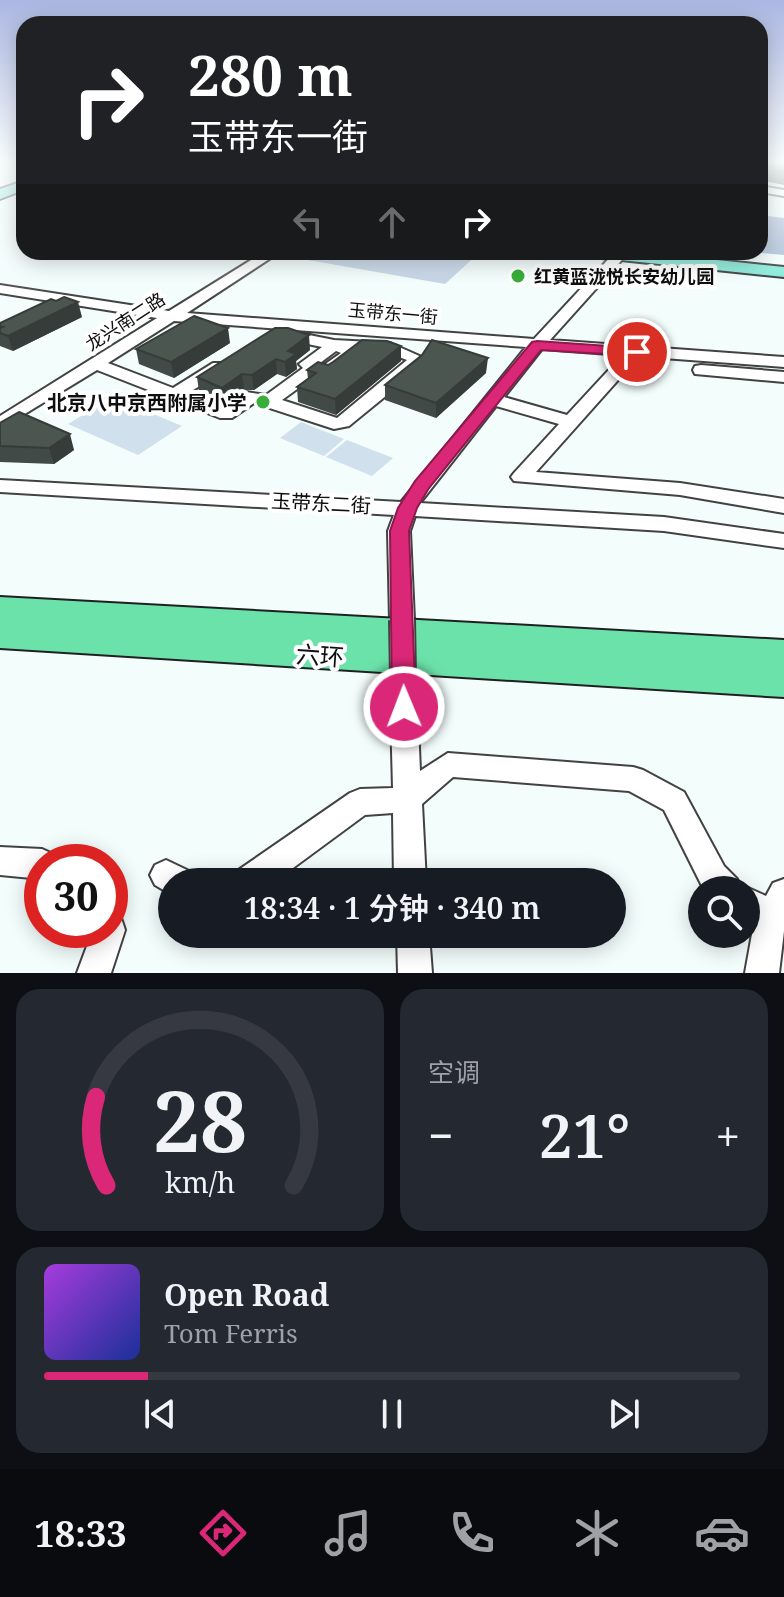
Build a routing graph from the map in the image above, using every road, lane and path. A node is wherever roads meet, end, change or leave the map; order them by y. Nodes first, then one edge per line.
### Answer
1 (260, 260) edge
2 (615, 260) edge
3 (686, 260) edge
4 (714, 260) edge
5 (784, 269) edge
6 (0, 289) edge
7 (170, 316) junction
8 (255, 344) edge
9 (335, 345) junction
10 (537, 345) junction
11 (229, 361) edge
12 (784, 362) edge
13 (96, 364) junction
14 (784, 377) edge
15 (175, 394) junction
16 (492, 399) junction
17 (268, 402) junction
18 (571, 422) junction
19 (0, 424) edge
20 (0, 476) edge
21 (0, 486) edge
22 (412, 503) junction
23 (784, 506) edge
24 (784, 530) edge
25 (784, 541) edge
26 (0, 610) edge
27 (0, 634) edge
28 (784, 654) edge
29 (784, 682) edge
30 (405, 800) junction
31 (0, 861) edge
32 (24, 863) edge
33 (268, 868) edge
34 (409, 868) edge
35 (712, 876) edge
36 (767, 904) edge
37 (103, 948) edge
38 (414, 948) edge
39 (94, 973) edge
40 (415, 973) edge
41 (762, 973) edge

1 - 7 street, 龙兴南二路
2 - 10 street
3 - 5 main road
4 - 5 main road
6 - 7 street, 玉带东一街
7 - 10 street, 玉带东一街
7 - 13 street, 龙兴南二路
8 - 9 street
9 - 17 street
9 - 17 street
10 - 12 street, 玉带东一街
10 - 16 street
11 - 15 street
13 - 15 street
13 - 19 street, 龙兴南二路
14 - 18 street
15 - 17 street
16 - 18 street
16 - 22 street
18 - 23 street
20 - 22 street, 玉带东二街
21 - 22 street, 玉带东二街
22 - 24 street, 玉带东二街
22 - 25 street, 玉带东二街
22 - 30 street, bridge
26 - 28 highway, 六环
27 - 29 highway, 六环
30 - 33 street
30 - 34 street
30 - 35 street
31 - 32 street
36 - 41 street
37 - 39 street
38 - 40 street

